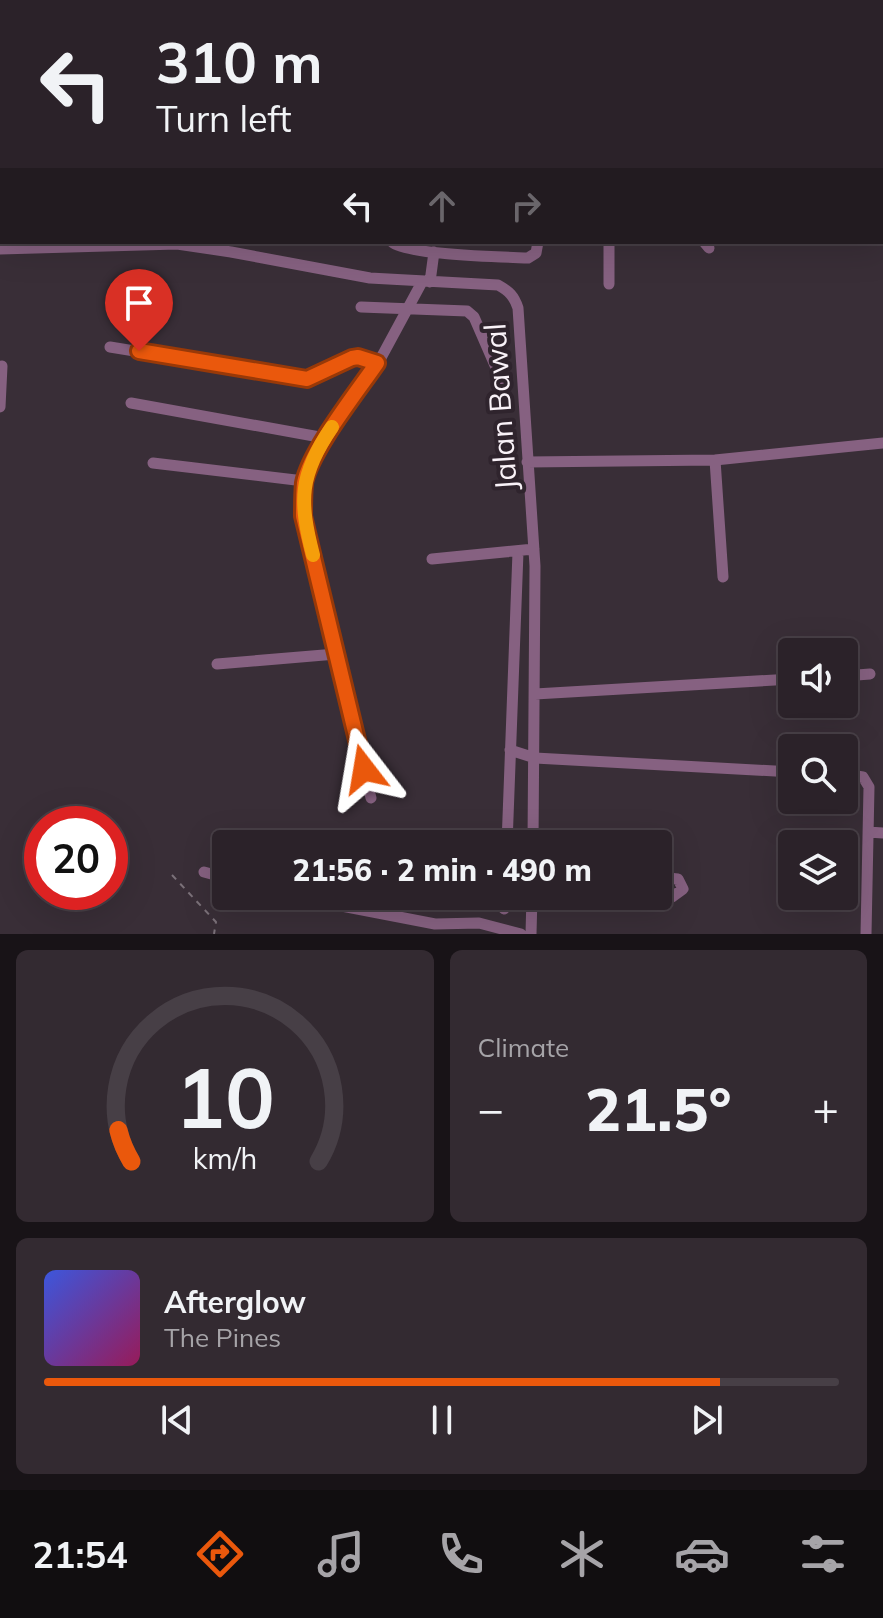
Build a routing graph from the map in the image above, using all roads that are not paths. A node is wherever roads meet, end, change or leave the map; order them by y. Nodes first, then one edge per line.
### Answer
1 (394, 244) edge
2 (538, 244) edge
3 (609, 244) edge
4 (0, 249) edge
5 (434, 252) junction
6 (426, 282) junction
7 (609, 284) dead end
8 (361, 307) dead end
9 (407, 310) junction
10 (110, 347) dead end
11 (377, 363) junction
12 (2, 366) dead end
13 (504, 386) dead end
14 (131, 403) dead end
15 (0, 407) edge
16 (325, 438) junction
17 (883, 443) edge
18 (715, 460) junction
19 (527, 462) junction
20 (153, 463) dead end
21 (304, 481) junction
22 (534, 549) junction
23 (518, 552) junction
24 (432, 559) dead end
25 (723, 577) dead end
26 (336, 654) junction
27 (217, 664) dead end
28 (870, 674) dead end
29 (858, 675) edge
30 (778, 680) edge
31 (535, 694) junction
32 (510, 750) junction
33 (535, 758) junction
34 (778, 771) edge
35 (858, 775) edge
36 (371, 798) dead end
37 (507, 830) edge
38 (533, 830) edge
39 (868, 832) junction
40 (883, 833) edge
41 (204, 872) dead end
42 (212, 874) edge
43 (672, 878) edge
44 (672, 897) edge
45 (362, 910) edge
46 (532, 910) edge
47 (521, 934) edge
48 (531, 934) edge
49 (866, 934) edge

1 - 5 street
2 - 5 street
3 - 7 street
4 - 6 street, Jalan Bawal
5 - 6 street
6 - 9 street
6 - 19 street, Jalan Bawal
8 - 9 street
9 - 11 street
9 - 13 street
10 - 11 street
11 - 16 street
12 - 15 street
14 - 16 street
16 - 21 street
17 - 18 street
18 - 19 street
18 - 25 street
19 - 22 street, Jalan Bawal
20 - 21 street
21 - 26 street
22 - 23 street
22 - 31 street, Jalan Bawal
23 - 24 street
23 - 32 street
26 - 27 street
26 - 36 street
28 - 29 street
30 - 31 street
31 - 33 street, Jalan Bawal
32 - 33 street
32 - 37 street
33 - 34 street
33 - 38 street, Jalan Bawal
35 - 39 street
39 - 40 street
39 - 49 street
41 - 42 street
43 - 44 street
45 - 47 street
46 - 48 street

